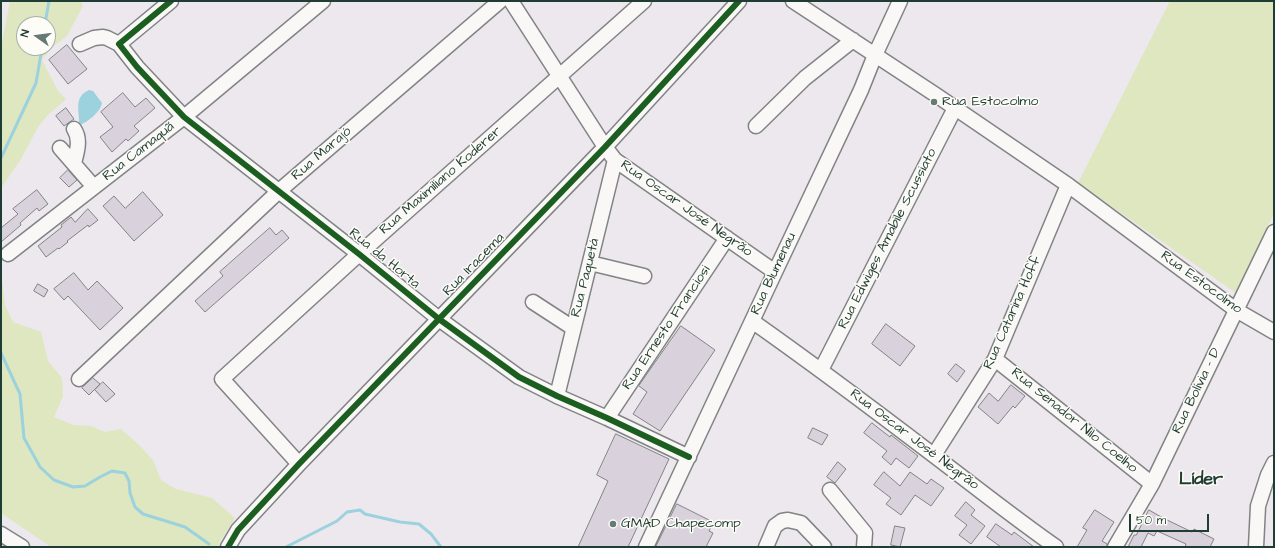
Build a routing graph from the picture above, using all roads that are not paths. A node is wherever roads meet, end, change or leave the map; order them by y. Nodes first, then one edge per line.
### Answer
1 (171, 1) edge
2 (323, 1) edge
3 (500, 1) edge
4 (511, 1) edge
5 (644, 1) edge
6 (739, 1) edge
7 (793, 1) edge
8 (900, 1) edge
9 (853, 40) junction
10 (80, 44) dead end
11 (119, 44) junction
12 (875, 55) junction
13 (560, 77) junction
14 (955, 108) junction
15 (184, 117) junction
16 (756, 126) dead end
17 (74, 130) dead end
18 (605, 147) junction
19 (60, 148) dead end
20 (615, 160) junction
21 (74, 163) junction
22 (1068, 185) junction
23 (94, 187) junction
24 (279, 191) junction
25 (1274, 232) edge
26 (727, 238) junction
27 (8, 254) dead end
28 (358, 254) junction
29 (590, 263) junction
30 (774, 272) junction
31 (644, 276) dead end
32 (533, 302) dead end
33 (1236, 310) junction
34 (439, 320) junction
35 (752, 321) junction
36 (573, 328) junction
37 (1274, 332) edge
38 (995, 359) junction
39 (821, 370) junction
40 (79, 379) dead end
41 (557, 396) junction
42 (607, 418) junction
43 (934, 455) junction
44 (689, 457) junction
45 (1274, 463) edge
46 (299, 464) junction
47 (1152, 484) junction
48 (830, 490) dead end
49 (1, 534) edge
50 (22, 547) edge
51 (228, 547) edge
52 (646, 547) edge
53 (766, 547) edge
54 (824, 547) edge
55 (864, 547) edge
56 (1056, 547) edge
57 (1115, 547) edge
58 (1256, 547) edge

1 - 11 street
2 - 15 street, Rua Camaquã
3 - 24 street, Rua Marajó
4 - 13 street, Rua Oscar José Negrão
5 - 13 street, Rua Maximiliano Koderer
6 - 18 street, Rua Iracema
7 - 9 street, Rua Estocolmo
8 - 12 street, Rua Blumenau
9 - 12 street, Rua Estocolmo
9 - 16 street
10 - 11 street
11 - 15 street, Rua da Horta
12 - 14 street, Rua Estocolmo
12 - 30 street, Rua Blumenau
13 - 18 street, Rua Oscar José Negrão
13 - 28 street, Rua Maximiliano Koderer
14 - 22 street, Rua Estocolmo
14 - 39 street, Rua Edwiges Amabile Scussiato
15 - 23 street, Rua Camaquã
15 - 24 street, Rua da Horta
17 - 21 street
18 - 20 street, Rua Oscar José Negrão
18 - 34 street, Rua Iracema
19 - 21 street
20 - 26 street, Rua Oscar José Negrão
20 - 29 street, Rua Paquetá
21 - 23 street
22 - 33 street, Rua Estocolmo
22 - 38 street, Rua Catarina Hoff
23 - 27 street, Rua Camaquã
24 - 28 street, Rua da Horta
24 - 40 street, Rua Marajó
25 - 33 street, Rua Bolívia - D
26 - 30 street, Rua Oscar José Negrão
26 - 42 street, Rua Ernesto Franciosi
28 - 34 street, Rua da Horta
28 - 46 street, Rua Maximiliano Koderer
29 - 31 street
29 - 36 street, Rua Paquetá
30 - 35 street, Rua Blumenau
32 - 36 street
33 - 37 street, Rua Estocolmo
33 - 47 street, Rua Bolívia - D
34 - 41 street, Rua da Horta
34 - 46 street, Rua Iracema
35 - 39 street, Rua Oscar José Negrão
35 - 44 street, Rua Blumenau
36 - 41 street, Rua Paquetá
38 - 43 street, Rua Catarina Hoff
38 - 47 street, Rua Senador Nilo Coelho
39 - 43 street, Rua Oscar José Negrão
41 - 42 street, Rua da Horta
42 - 44 street, Rua da Horta
43 - 56 street, Rua Oscar José Negrão
44 - 52 street, Rua Blumenau
45 - 58 street
46 - 51 street, Rua Iracema
47 - 57 street, Rua Bolívia - D
48 - 55 street
49 - 50 street
53 - 54 street

